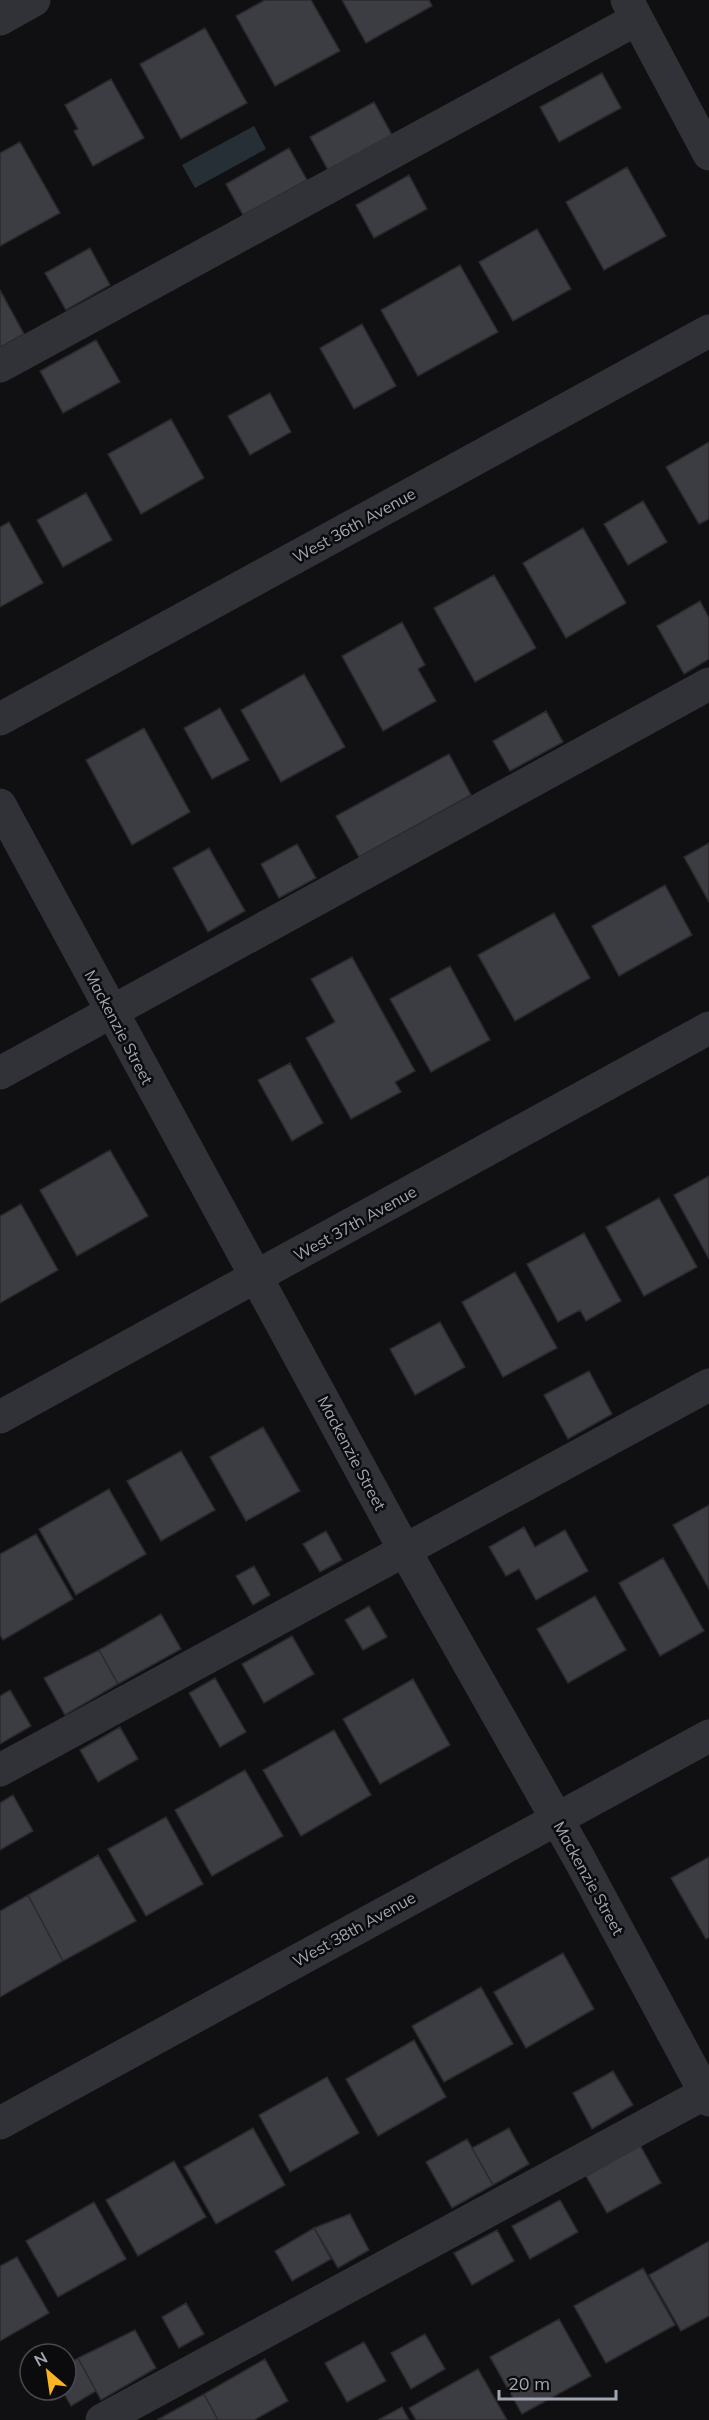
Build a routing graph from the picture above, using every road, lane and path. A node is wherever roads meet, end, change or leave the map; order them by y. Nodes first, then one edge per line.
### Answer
1 (34, 0) edge
2 (632, 10) edge
3 (0, 19) edge
4 (709, 154) edge
5 (709, 330) edge
6 (0, 366) edge
7 (709, 684) edge
8 (0, 719) edge
9 (0, 805) edge
10 (111, 1013) junction
11 (709, 1028) edge
12 (0, 1073) edge
13 (257, 1277) junction
14 (709, 1384) edge
15 (0, 1417) edge
16 (405, 1551) junction
17 (709, 1736) edge
18 (0, 1770) edge
19 (557, 1819) junction
20 (708, 2095) edge
21 (0, 2123) edge
22 (102, 2420) edge

1 - 3 street
2 - 4 street
2 - 6 street
5 - 8 street, West 36th Avenue
7 - 10 street
9 - 10 street, Mackenzie Street
10 - 12 street
10 - 13 street, Mackenzie Street
11 - 13 street, West 37th Avenue
13 - 15 street, West 37th Avenue
13 - 16 street, Mackenzie Street
14 - 16 street
16 - 18 street
16 - 19 street, Mackenzie Street
17 - 19 street, West 38th Avenue
19 - 20 street, Mackenzie Street
19 - 21 street, West 38th Avenue
20 - 22 street

